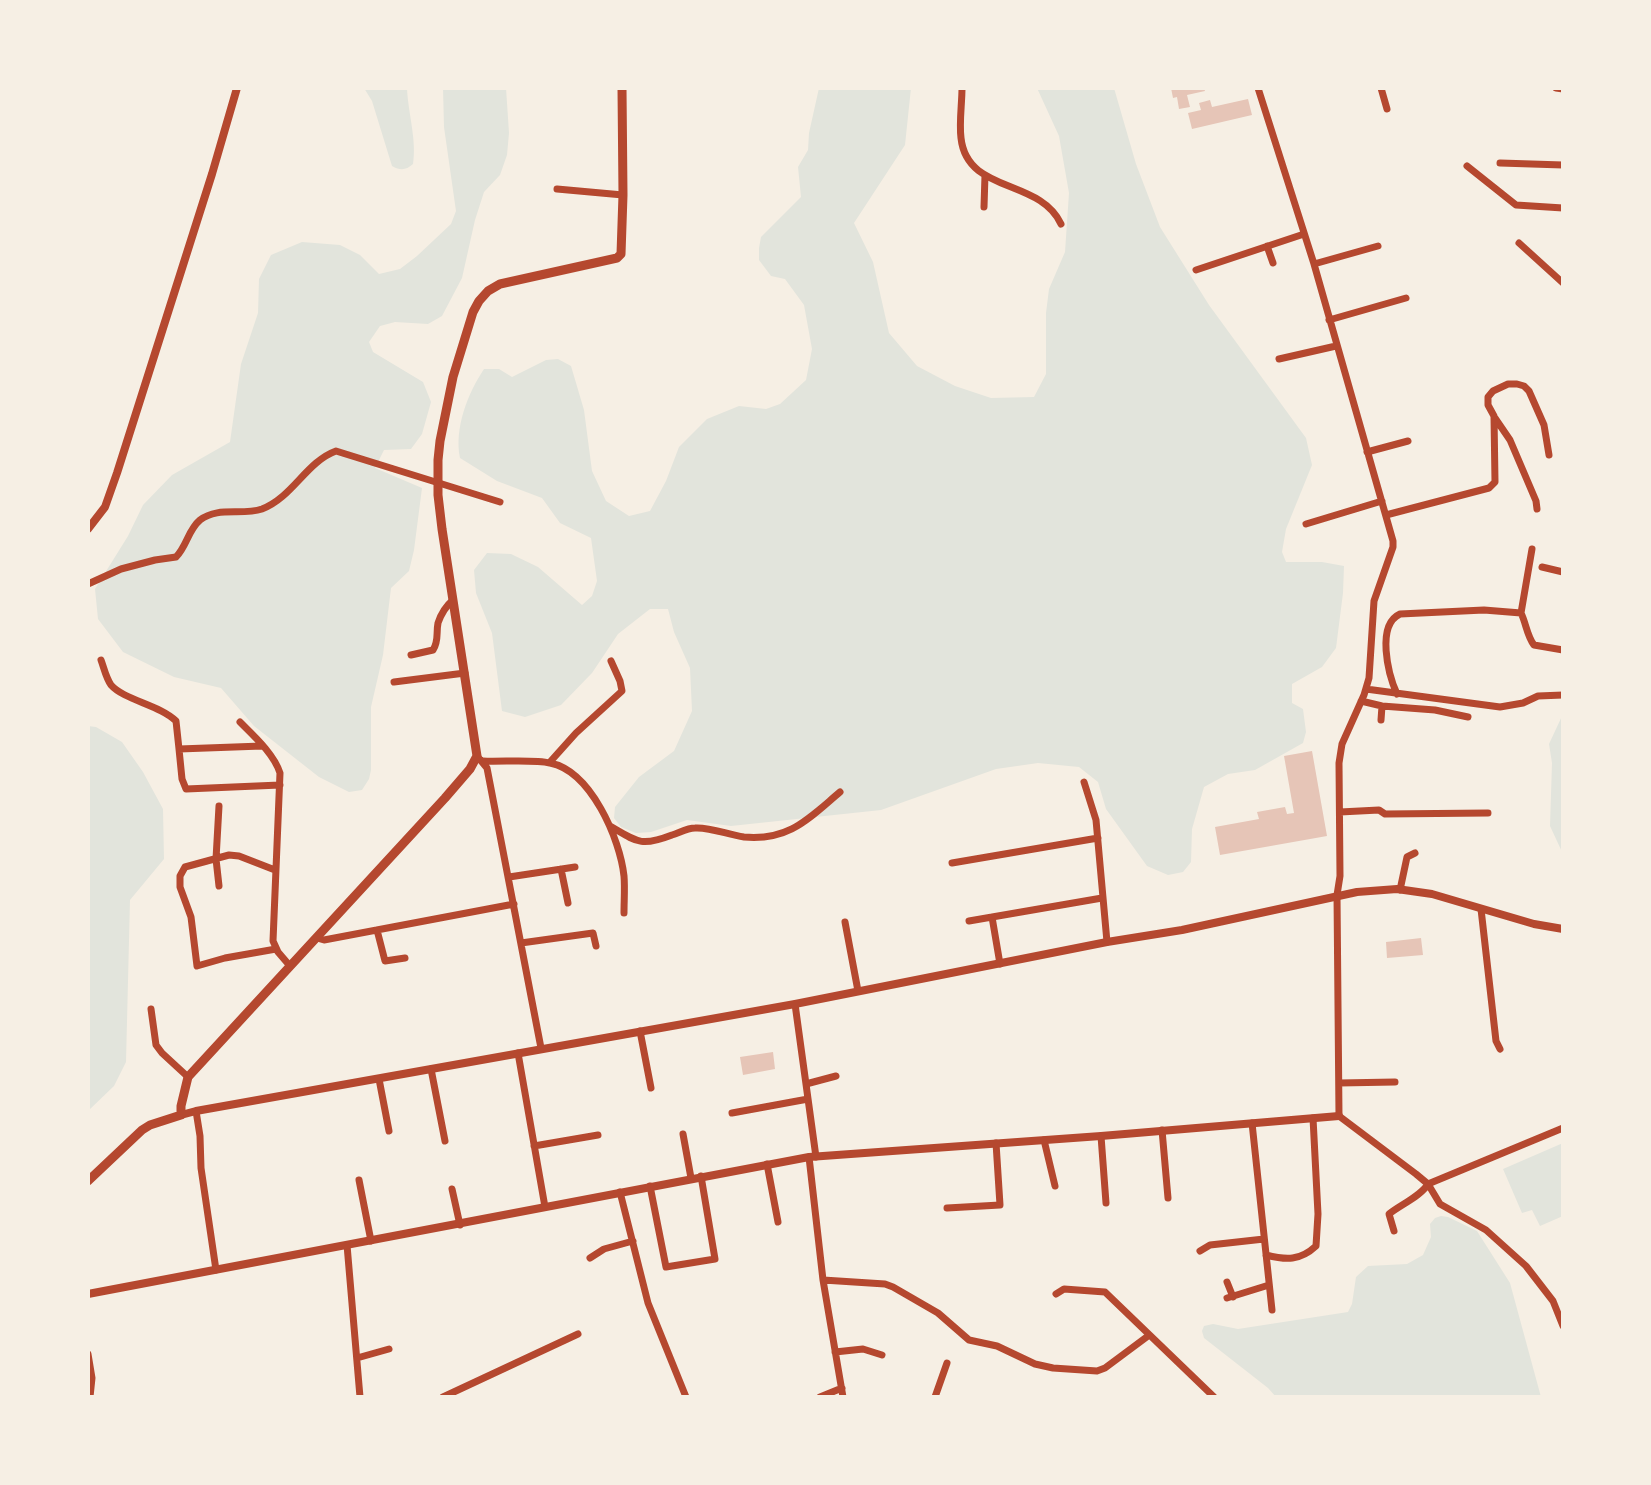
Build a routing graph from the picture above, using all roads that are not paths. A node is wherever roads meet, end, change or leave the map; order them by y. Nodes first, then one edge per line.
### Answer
1 (237, 88) edge
2 (622, 88) edge
3 (962, 88) edge
4 (1258, 88) edge
5 (1381, 88) edge
6 (1556, 88) edge
7 (1563, 89) edge
8 (1387, 109) dead end
9 (1500, 163) dead end
10 (1563, 165) edge
11 (1467, 166) dead end
12 (985, 175) junction
13 (557, 189) dead end
14 (623, 195) junction
15 (984, 207) dead end
16 (1563, 208) edge
17 (1061, 224) dead end
18 (1304, 234) junction
19 (1519, 243) dead end
20 (1267, 246) junction
21 (1378, 246) dead end
22 (1273, 263) dead end
23 (1314, 264) junction
24 (1196, 270) dead end
25 (1563, 283) edge
26 (1406, 298) dead end
27 (1329, 320) junction
28 (1336, 346) junction
29 (1279, 359) dead end
30 (1494, 416) junction
31 (1408, 441) dead end
32 (1367, 452) junction
33 (1549, 455) dead end
34 (1382, 501) junction
35 (500, 502) dead end
36 (1537, 509) dead end
37 (1386, 515) junction
38 (1306, 524) dead end
39 (88, 529) edge
40 (1532, 549) dead end
41 (1542, 567) dead end
42 (1563, 572) edge
43 (88, 584) edge
44 (453, 600) junction
45 (1521, 613) junction
46 (1563, 650) edge
47 (411, 655) dead end
48 (101, 660) dead end
49 (611, 661) dead end
50 (465, 673) junction
51 (394, 682) dead end
52 (1366, 689) junction
53 (119, 690) junction
54 (1397, 694) junction
55 (1563, 695) edge
56 (117, 701) dead end
57 (1361, 701) junction
58 (1382, 706) junction
59 (1468, 717) dead end
60 (1381, 720) dead end
61 (240, 722) dead end
62 (262, 746) junction
63 (179, 749) junction
64 (480, 759) junction
65 (550, 762) junction
66 (1084, 782) dead end
67 (280, 785) junction
68 (840, 792) dead end
69 (219, 806) dead end
70 (1340, 812) junction
71 (1488, 813) dead end
72 (610, 826) junction
73 (1098, 838) junction
74 (1415, 853) dead end
75 (216, 859) junction
76 (952, 863) dead end
77 (575, 867) dead end
78 (561, 869) junction
79 (275, 870) junction
80 (509, 877) junction
81 (219, 886) dead end
82 (1400, 890) junction
83 (1337, 895) junction
84 (1102, 898) junction
85 (568, 903) dead end
86 (514, 904) junction
87 (1481, 909) junction
88 (624, 913) dead end
89 (992, 917) junction
90 (969, 921) dead end
91 (845, 922) dead end
92 (1563, 929) edge
93 (377, 930) junction
94 (317, 938) junction
95 (1107, 942) junction
96 (521, 943) junction
97 (596, 946) dead end
98 (276, 949) junction
99 (405, 958) dead end
100 (1000, 964) junction
101 (290, 966) junction
102 (858, 991) junction
103 (795, 1004) junction
104 (151, 1009) dead end
105 (640, 1031) junction
106 (541, 1048) junction
107 (1500, 1049) dead end
108 (518, 1053) junction
109 (431, 1069) junction
110 (836, 1076) dead end
111 (188, 1077) junction
112 (379, 1079) junction
113 (1395, 1082) dead end
114 (1339, 1083) junction
115 (806, 1084) junction
116 (651, 1088) dead end
117 (808, 1099) junction
118 (196, 1111) junction
119 (732, 1113) dead end
120 (181, 1115) junction
121 (1339, 1116) junction
122 (1313, 1118) junction
123 (1252, 1123) junction
124 (1563, 1128) edge
125 (1162, 1130) junction
126 (389, 1131) dead end
127 (683, 1134) dead end
128 (598, 1135) dead end
129 (1101, 1136) junction
130 (1044, 1140) junction
131 (445, 1141) dead end
132 (996, 1143) junction
133 (534, 1146) junction
134 (812, 1157) junction
135 (767, 1164) junction
136 (696, 1177) junction
137 (359, 1180) dead end
138 (88, 1181) edge
139 (1428, 1184) junction
140 (650, 1186) junction
141 (1055, 1186) dead end
142 (452, 1189) dead end
143 (620, 1192) junction
144 (1168, 1198) dead end
145 (1106, 1203) dead end
146 (545, 1207) junction
147 (947, 1208) dead end
148 (778, 1222) dead end
149 (460, 1225) junction
150 (1394, 1231) dead end
151 (1264, 1239) junction
152 (371, 1241) junction
153 (633, 1241) junction
154 (347, 1245) junction
155 (1200, 1251) dead end
156 (1266, 1255) junction
157 (590, 1258) dead end
158 (216, 1270) junction
159 (823, 1280) junction
160 (1227, 1282) dead end
161 (1269, 1285) junction
162 (88, 1294) edge
163 (1056, 1294) dead end
164 (1272, 1310) dead end
165 (1563, 1326) edge
166 (578, 1334) dead end
167 (1148, 1336) junction
168 (389, 1349) dead end
169 (835, 1352) junction
170 (88, 1354) edge
171 (882, 1355) dead end
172 (357, 1358) junction
173 (947, 1363) dead end
174 (89, 1365) edge
175 (844, 1395) edge
176 (90, 1397) edge
177 (360, 1397) edge
178 (443, 1397) edge
179 (686, 1397) edge
180 (820, 1397) edge
181 (935, 1397) edge
182 (1214, 1397) edge

1 - 39 street
2 - 14 main road
3 - 12 street
4 - 18 street
5 - 8 street
6 - 7 street
9 - 10 street
11 - 16 street
12 - 15 street
12 - 17 street
13 - 14 street
14 - 44 main road
18 - 20 street
18 - 23 street
19 - 25 street
20 - 22 street
20 - 24 street
21 - 23 street
23 - 27 street
26 - 27 street
27 - 28 street
28 - 29 street
28 - 32 street
30 - 33 street
30 - 36 street
30 - 37 street
31 - 32 street
32 - 34 street
34 - 37 street
34 - 38 street
35 - 43 street
37 - 52 street
40 - 45 street
41 - 42 street
44 - 47 street
44 - 50 main road
45 - 46 street
45 - 54 street
48 - 53 street
49 - 65 street
50 - 51 street
50 - 64 main road
52 - 54 street
52 - 57 street
53 - 56 street
53 - 63 street
54 - 55 street
57 - 58 street
57 - 70 street
58 - 59 street
58 - 60 street
61 - 62 street
62 - 63 street
62 - 67 street
63 - 67 street
64 - 65 street
64 - 80 street
64 - 94 main road
65 - 72 street
66 - 73 street
67 - 79 street
68 - 72 street
69 - 75 street
70 - 71 street
70 - 83 street
72 - 88 street
73 - 76 street
73 - 84 street
74 - 82 street
75 - 79 street
75 - 81 street
75 - 98 street
77 - 78 street
78 - 80 street
78 - 85 street
79 - 98 street
80 - 86 street
82 - 83 street
82 - 87 street
83 - 95 street
83 - 114 street
84 - 89 street
84 - 95 street
86 - 93 street
86 - 96 street
87 - 92 street
87 - 107 street
89 - 90 street
89 - 100 street
91 - 102 street
93 - 94 street
93 - 99 street
94 - 101 main road
95 - 100 street
96 - 97 street
96 - 106 street
98 - 101 street
100 - 102 street
101 - 111 main road
102 - 103 street
103 - 105 street
103 - 115 street
104 - 111 street
105 - 106 street
105 - 116 street
106 - 108 street
108 - 109 street
108 - 133 street
109 - 112 street
109 - 131 street
110 - 115 street
111 - 120 main road
112 - 118 street
112 - 126 street
113 - 114 street
114 - 121 street
115 - 117 street
117 - 119 street
117 - 134 street
118 - 120 street
118 - 158 street
120 - 138 main road
121 - 122 street
121 - 139 street
122 - 123 street
122 - 156 street
123 - 125 street
123 - 151 street
124 - 139 street
125 - 129 street
125 - 144 street
127 - 136 street
128 - 133 street
129 - 130 street
129 - 145 street
130 - 132 street
130 - 141 street
132 - 134 street
132 - 147 street
133 - 146 street
134 - 135 street
134 - 159 street
135 - 136 street
135 - 148 street
136 - 140 street
136 - 140 street
137 - 152 street
139 - 150 street
139 - 165 street
140 - 143 street
142 - 149 street
143 - 146 street
143 - 153 street
146 - 149 street
149 - 152 street
151 - 155 street
151 - 156 street
152 - 154 street
153 - 157 street
153 - 179 street
154 - 158 street
154 - 172 street
156 - 161 street
158 - 162 street
159 - 167 street
159 - 169 street
160 - 161 street
161 - 164 street
163 - 167 street
166 - 178 street
167 - 182 street
168 - 172 street
169 - 171 street
169 - 175 street
170 - 174 street
172 - 177 street
173 - 181 street
174 - 176 street
175 - 180 street

